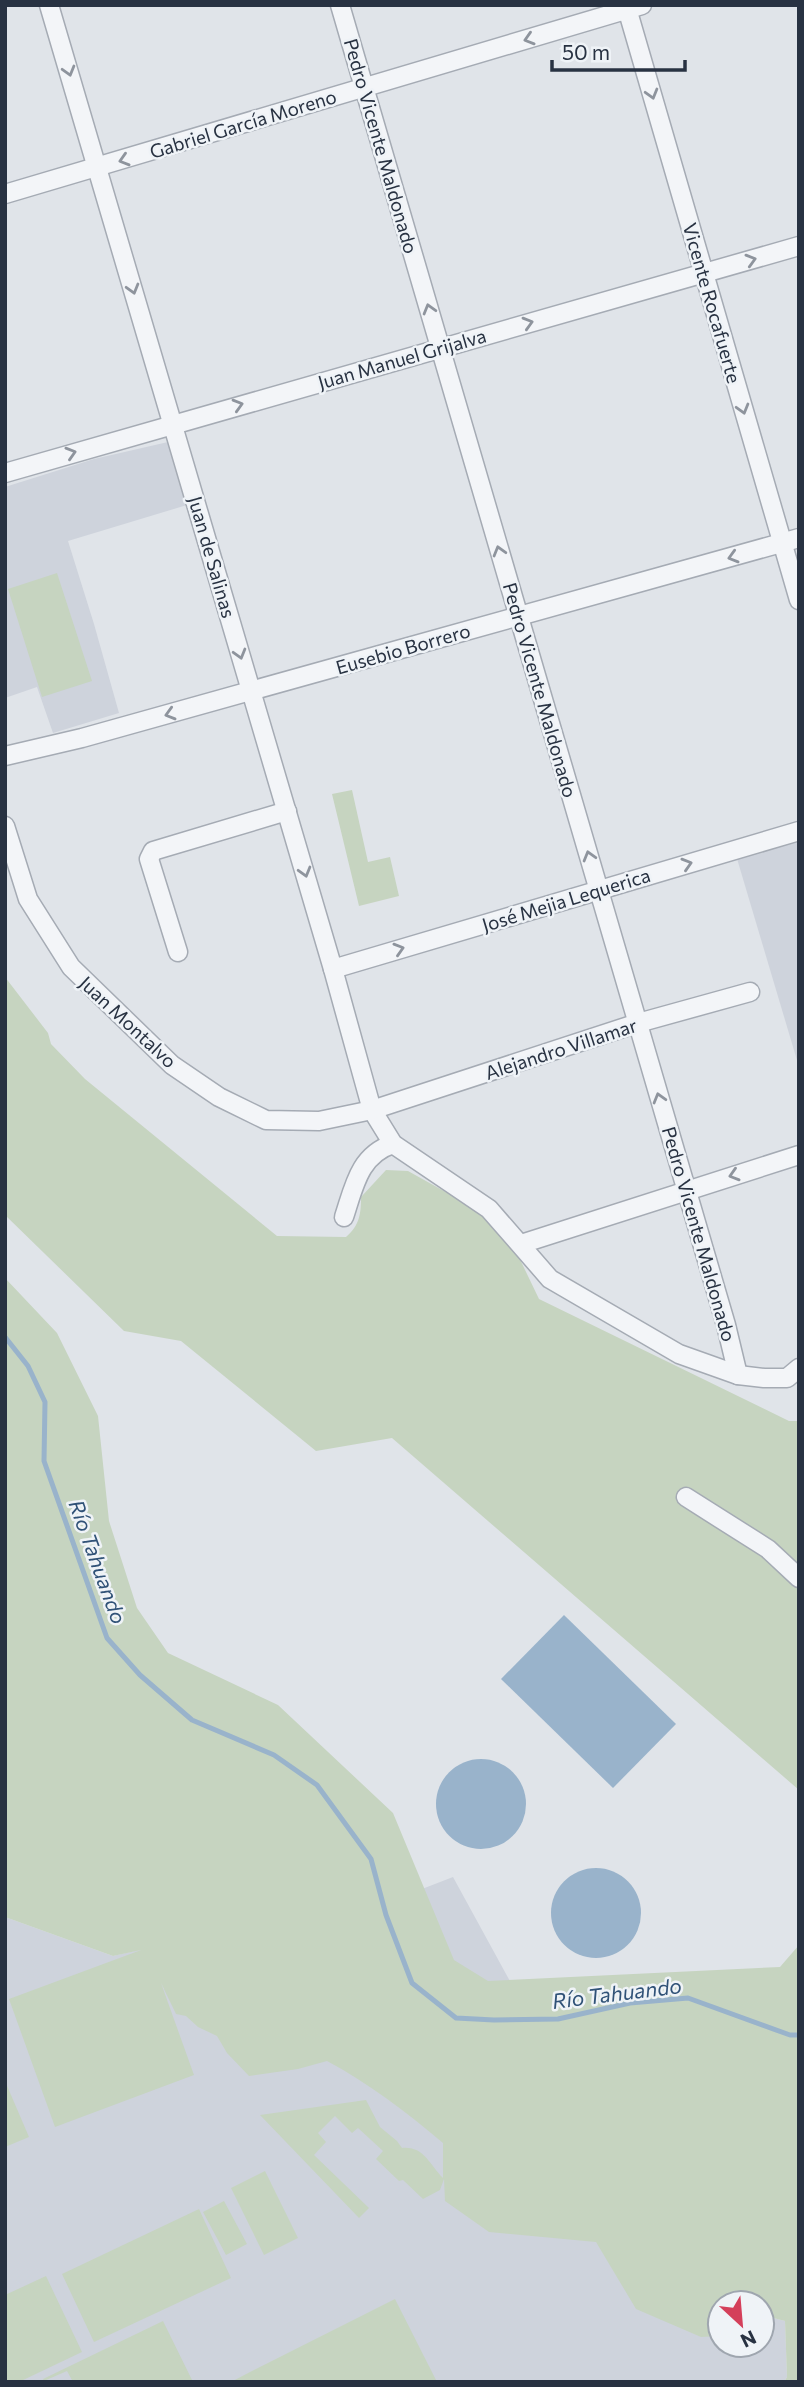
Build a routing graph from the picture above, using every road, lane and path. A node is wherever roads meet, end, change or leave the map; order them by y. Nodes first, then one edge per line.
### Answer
1 (49, 5) edge
2 (340, 5) edge
3 (632, 7) edge
4 (364, 88) junction
5 (97, 168) junction
6 (5, 194) edge
7 (799, 246) edge
8 (704, 273) junction
9 (440, 348) junction
10 (173, 424) junction
11 (5, 473) edge
12 (790, 540) edge
13 (799, 600) edge
14 (519, 617) junction
15 (251, 691) junction
16 (5, 755) edge
17 (287, 811) junction
18 (5, 826) edge
19 (799, 831) edge
20 (598, 890) junction
21 (178, 952) dead end
22 (333, 969) junction
23 (750, 992) dead end
24 (638, 1023) junction
25 (372, 1110) junction
26 (393, 1144) junction
27 (799, 1154) edge
28 (686, 1189) junction
29 (344, 1217) dead end
30 (521, 1244) junction
31 (799, 1368) edge
32 (738, 1375) junction
33 (686, 1497) dead end
34 (799, 1578) edge

1 -> 5 street, Juan de Salinas
2 - 4 street, Pedro Vicente Maldonado
3 -> 4 street, Gabriel García Moreno
3 -> 8 street, Vicente Rocafuerte
4 -> 5 street, Gabriel García Moreno
9 -> 4 street, Pedro Vicente Maldonado
5 - 6 street, Gabriel García Moreno
5 -> 10 street, Juan de Salinas
8 -> 7 street, Juan Manuel Grijalva
9 -> 8 street, Juan Manuel Grijalva
8 -> 12 street, Vicente Rocafuerte
10 -> 9 street, Juan Manuel Grijalva
14 -> 9 street, Pedro Vicente Maldonado
11 -> 10 street, Juan Manuel Grijalva
10 -> 15 street, Juan de Salinas
12 - 13 street, Vicente Rocafuerte
12 -> 14 street, Eusebio Borrero
14 - 15 street, Eusebio Borrero
20 -> 14 street, Pedro Vicente Maldonado
15 -> 16 street, Eusebio Borrero
15 - 17 street, Juan de Salinas
17 - 21 street
17 -> 22 street, Juan de Salinas
18 - 25 street, Juan Montalvo
20 -> 19 street, José Mejia Lequerica
22 -> 20 street, José Mejia Lequerica
20 - 24 street, Pedro Vicente Maldonado
22 - 25 street, Juan de Salinas
23 - 24 street, Alejandro Villamar
24 - 25 street, Alejandro Villamar
28 -> 24 street, Pedro Vicente Maldonado
25 - 26 street, Juan de Salinas
26 - 29 street
26 - 30 street
27 -> 28 street
28 - 30 street
28 - 32 street, Pedro Vicente Maldonado
30 - 32 street
31 - 32 street
33 - 34 street

